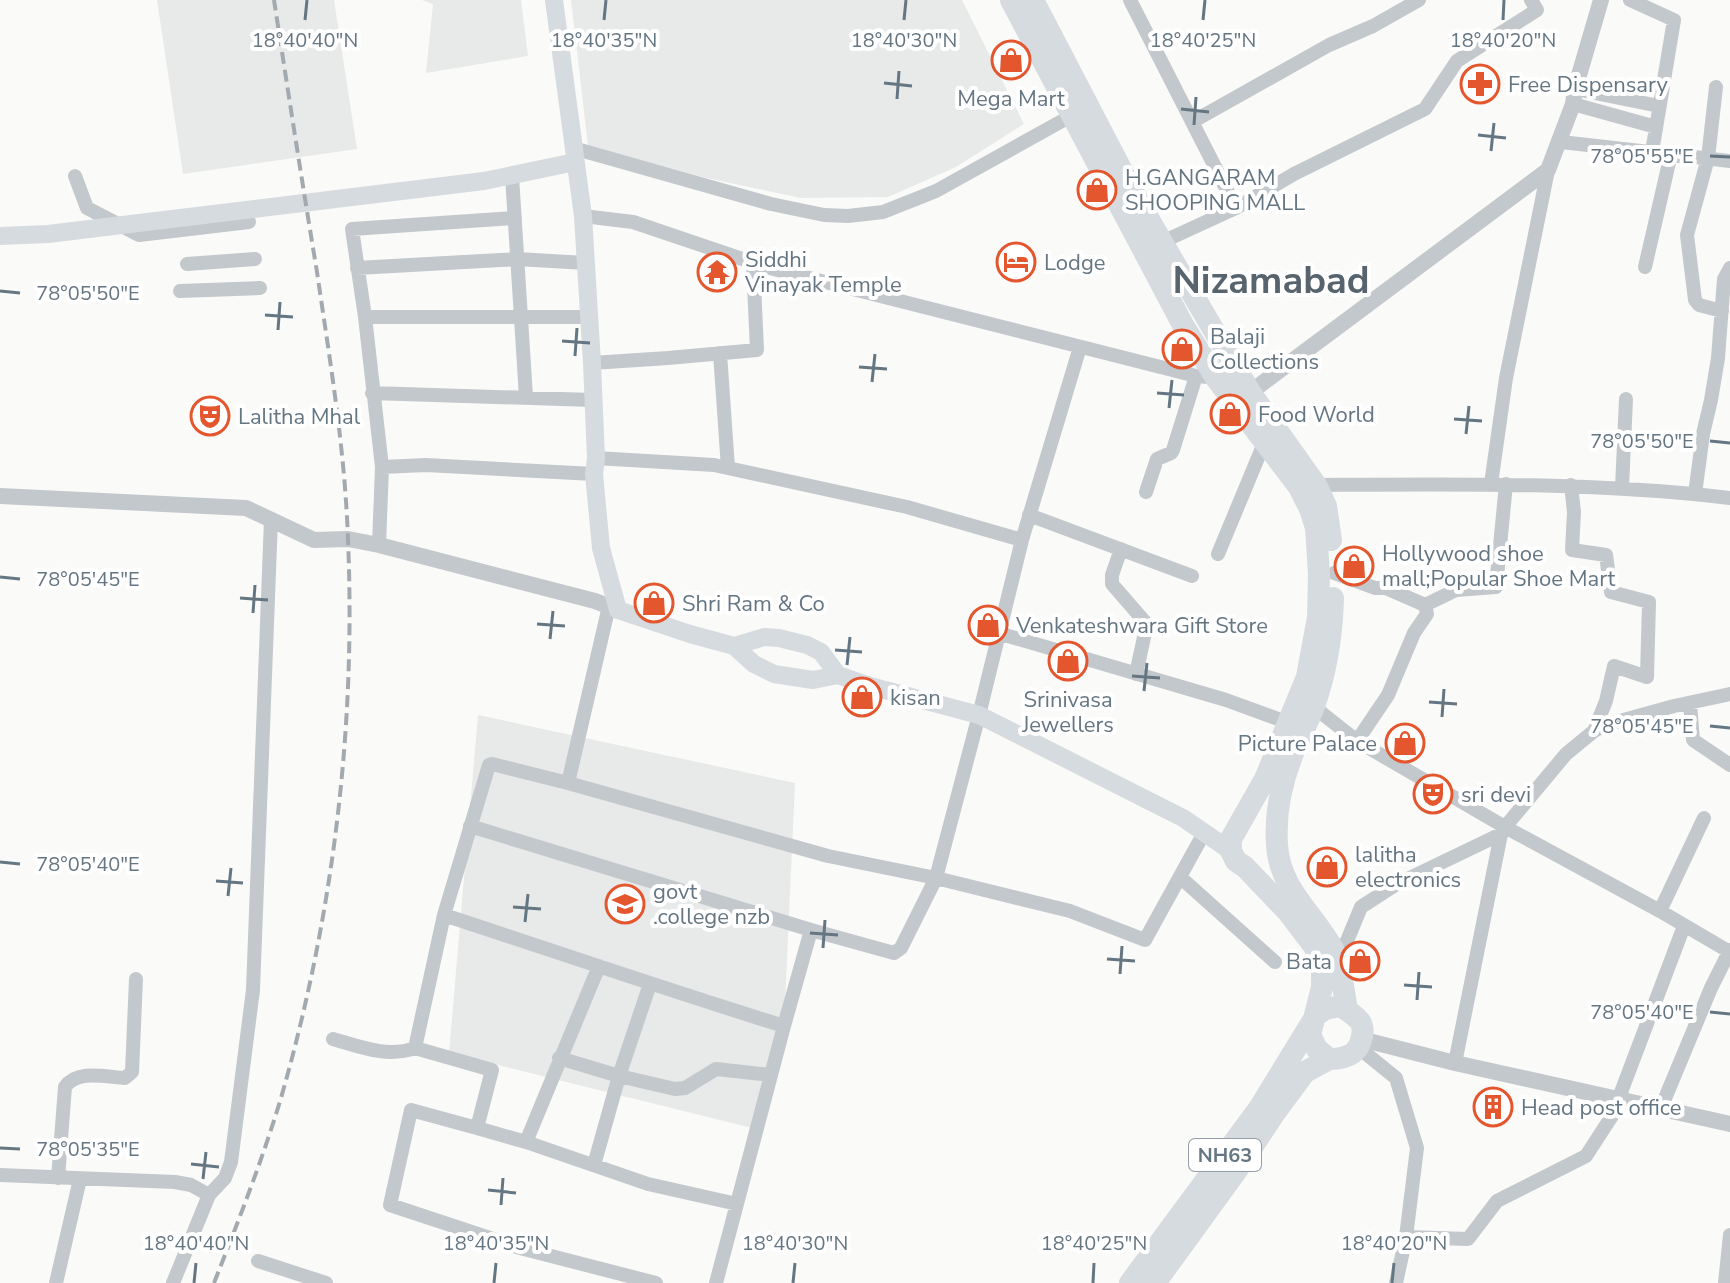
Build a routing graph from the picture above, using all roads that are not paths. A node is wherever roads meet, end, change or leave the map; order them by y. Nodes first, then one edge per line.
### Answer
1 (554, 0) edge
2 (1011, 0) edge
3 (1033, 0) edge
4 (1130, 0) edge
5 (1419, 0) edge
6 (1531, 0) edge
7 (1601, 0) edge
8 (1630, 0) edge
9 (1716, 87) dead end
10 (1574, 96) junction
11 (1659, 106) junction
12 (1071, 116) junction
13 (1192, 122) junction
14 (1656, 127) junction
15 (1561, 142) junction
16 (1652, 152) junction
17 (1671, 154) junction
18 (574, 155) junction
19 (1708, 158) junction
20 (1730, 161) edge
21 (1548, 170) junction
22 (75, 176) dead end
23 (512, 176) junction
24 (1236, 208) junction
25 (583, 216) junction
26 (515, 218) junction
27 (249, 222) dead end
28 (0, 236) edge
29 (1162, 242) junction
30 (255, 259) dead end
31 (517, 259) junction
32 (586, 263) junction
33 (753, 263) junction
34 (187, 264) dead end
35 (1645, 267) dead end
36 (357, 268) junction
37 (1730, 268) edge
38 (260, 288) dead end
39 (180, 291) dead end
40 (1722, 311) junction
41 (365, 317) junction
42 (520, 317) junction
43 (589, 317) junction
44 (1080, 347) junction
45 (720, 353) junction
46 (592, 363) junction
47 (1206, 377) junction
48 (1242, 391) junction
49 (372, 393) junction
50 (526, 397) junction
51 (1626, 399) dead end
52 (592, 400) junction
53 (1265, 441) junction
54 (595, 466) junction
55 (382, 467) junction
56 (728, 468) junction
57 (1498, 484) junction
58 (1316, 485) junction
59 (1571, 485) junction
60 (1622, 488) junction
61 (1146, 492) dead end
62 (1695, 494) junction
63 (0, 496) edge
64 (1730, 498) edge
65 (1029, 515) junction
66 (271, 519) junction
67 (1022, 540) junction
68 (379, 545) junction
69 (1121, 549) junction
70 (1218, 554) dead end
71 (1334, 573) junction
72 (1192, 576) dead end
73 (1425, 605) junction
74 (613, 608) junction
75 (998, 633) junction
76 (734, 646) junction
77 (1136, 674) junction
78 (838, 675) junction
79 (1730, 694) edge
80 (1690, 703) junction
81 (1314, 707) junction
82 (979, 715) junction
83 (1289, 723) junction
84 (1594, 731) junction
85 (1357, 741) junction
86 (1730, 765) edge
87 (568, 783) junction
88 (1704, 818) dead end
89 (470, 826) junction
90 (1240, 826) junction
91 (1503, 830) junction
92 (1204, 833) junction
93 (1277, 846) junction
94 (1238, 859) junction
95 (1180, 877) junction
96 (936, 878) junction
97 (1660, 911) junction
98 (444, 915) junction
99 (1684, 926) junction
100 (811, 930) junction
101 (1730, 951) edge
102 (1328, 958) junction
103 (1275, 962) dead end
104 (599, 966) junction
105 (136, 979) dead end
106 (650, 984) junction
107 (1347, 1010) junction
108 (1314, 1018) junction
109 (784, 1026) junction
110 (333, 1039) dead end
111 (1360, 1044) junction
112 (415, 1048) junction
113 (559, 1058) junction
114 (1329, 1059) junction
115 (1455, 1063) junction
116 (771, 1075) junction
117 (619, 1076) junction
118 (1619, 1099) junction
119 (1661, 1108) junction
120 (1730, 1124) edge
121 (477, 1128) junction
122 (526, 1142) junction
123 (594, 1165) junction
124 (0, 1175) edge
125 (58, 1178) junction
126 (80, 1179) junction
127 (209, 1195) junction
128 (737, 1204) junction
129 (1730, 1235) edge
130 (1406, 1237) junction
131 (258, 1261) dead end
132 (56, 1283) edge
133 (173, 1283) edge
134 (326, 1283) edge
135 (654, 1283) edge
136 (716, 1283) edge
137 (1130, 1283) edge
138 (1155, 1283) edge
139 (1396, 1283) edge
140 (1725, 1283) edge

1 - 18 main road
2 - 12 highway
3 - 29 highway
4 - 13 street
5 - 13 street
6 - 24 street
7 - 10 street
8 - 11 street
9 - 19 street
10 - 11 street
10 - 14 street
10 - 15 street
11 - 14 street
12 - 18 street
12 - 47 highway
13 - 24 street
14 - 16 street
15 - 16 street
15 - 21 street
16 - 17 street
17 - 19 street
17 - 35 street
18 - 23 main road
18 - 25 main road
19 - 20 street
19 - 40 street
21 - 48 street
21 - 57 street
22 - 27 street
23 - 26 street
23 - 28 main road
24 - 29 street
25 - 32 main road
25 - 33 street
26 - 31 street
26 - 36 street
29 - 48 highway
30 - 34 street
31 - 32 street
31 - 36 street
31 - 42 street
32 - 43 main road
33 - 44 street
33 - 45 street
36 - 41 street
37 - 40 street
38 - 39 street
40 - 62 street
41 - 42 street
41 - 49 street
42 - 43 street
42 - 50 street
43 - 46 main road
44 - 47 street
44 - 65 street
45 - 46 street
45 - 56 street
46 - 52 main road
47 - 48 highway
47 - 61 street
48 - 53 highway
48 - 58 highway
49 - 50 street
49 - 55 street
50 - 52 street
51 - 60 street
52 - 54 main road
53 - 70 street
53 - 83 highway
54 - 55 street
54 - 56 street
54 - 74 main road
55 - 68 street
56 - 67 street
57 - 58 street
57 - 59 street
57 - 73 street
58 - 71 highway
59 - 60 street
59 - 84 street
60 - 62 street
62 - 64 street
63 - 66 street
65 - 67 street
65 - 69 street
66 - 68 street
66 - 127 street
67 - 75 street
68 - 74 street
69 - 72 street
69 - 77 street
71 - 73 street
71 - 81 highway
73 - 85 street
74 - 76 main road
74 - 87 street
75 - 77 street
75 - 82 street
76 - 78 main road
76 - 78 main road
77 - 83 street
78 - 82 main road
79 - 80 street
80 - 84 street
80 - 86 street
81 - 85 street
81 - 93 highway
82 - 92 main road
82 - 96 street
83 - 90 highway
84 - 91 street
85 - 91 street
87 - 89 street
87 - 96 street
88 - 97 street
89 - 98 street
89 - 100 street
90 - 93 highway
90 - 94 highway
91 - 97 street
91 - 102 street
91 - 115 street
92 - 94 main road
92 - 95 street
93 - 94 highway
93 - 102 highway
94 - 102 highway
95 - 96 street
95 - 103 street
96 - 100 street
97 - 99 street
98 - 104 street
98 - 112 street
99 - 101 street
99 - 118 street
100 - 109 street
101 - 119 street
102 - 107 highway
102 - 108 highway, NH63
104 - 106 street
104 - 113 street
105 - 125 street
106 - 109 street
106 - 117 street
107 - 108 highway
107 - 111 highway
108 - 114 highway
108 - 137 highway, NH63
109 - 116 street
110 - 112 street
111 - 114 highway, NH63
111 - 115 street
111 - 130 street
112 - 121 street
113 - 117 street
113 - 122 street
114 - 138 highway, NH63
115 - 118 street
116 - 117 street
116 - 128 street
117 - 123 street
118 - 119 street
118 - 130 street
119 - 120 street
121 - 122 street
121 - 135 street
122 - 123 street
123 - 128 street
124 - 125 street
125 - 126 street
126 - 127 street
126 - 132 street
127 - 133 street
128 - 136 street
129 - 140 street
130 - 139 street
131 - 134 street

